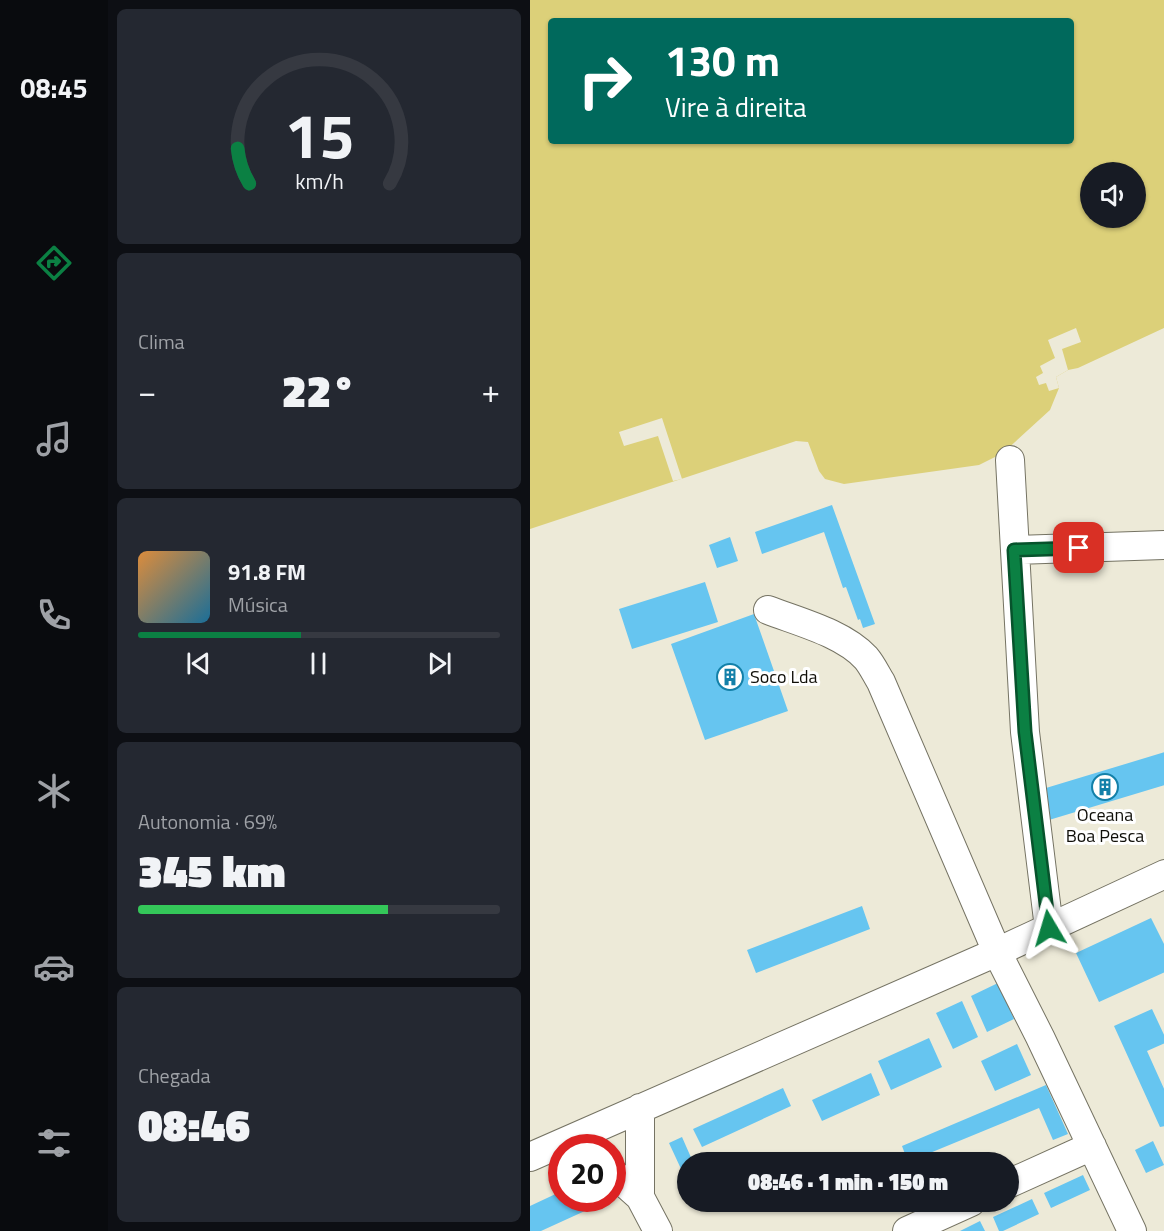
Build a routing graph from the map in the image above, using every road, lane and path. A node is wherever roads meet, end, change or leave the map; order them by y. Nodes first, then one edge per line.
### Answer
1 (1010, 460) dead end
2 (1164, 545) edge
3 (1014, 550) junction
4 (768, 610) dead end
5 (1164, 874) edge
6 (1049, 928) junction
7 (997, 952) junction
8 (640, 1108) junction
9 (593, 1134) edge
10 (1092, 1146) junction
11 (548, 1151) edge
12 (530, 1157) edge
13 (1019, 1179) edge
14 (626, 1184) edge
15 (640, 1197) junction
16 (949, 1212) edge
17 (658, 1231) edge
18 (907, 1231) edge
19 (1132, 1231) edge

1 - 3 street
2 - 3 street
3 - 6 street
4 - 7 street
5 - 6 street
6 - 7 street
7 - 8 street
7 - 10 street
8 - 9 street
8 - 15 street
10 - 13 street
10 - 19 street
11 - 12 street
14 - 15 street
15 - 17 street
16 - 18 street

